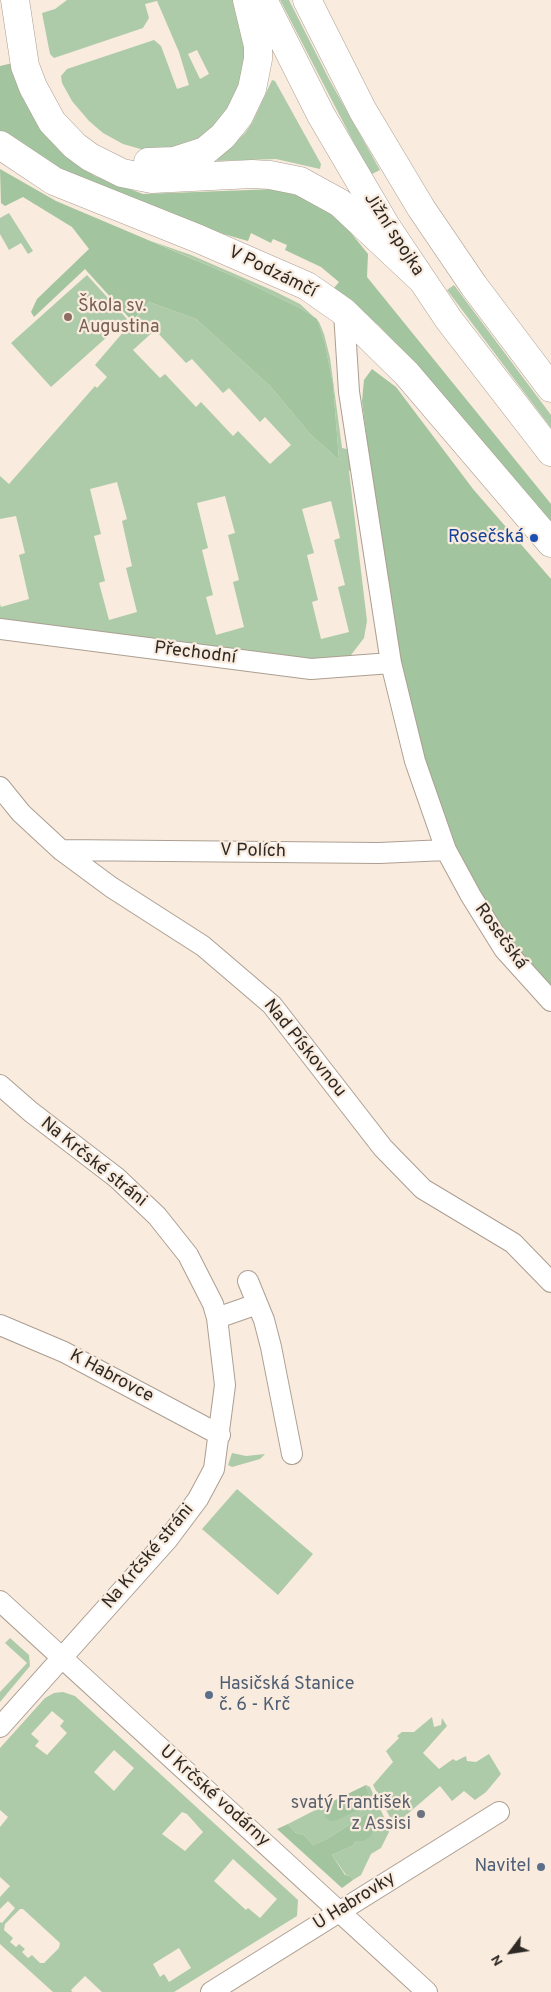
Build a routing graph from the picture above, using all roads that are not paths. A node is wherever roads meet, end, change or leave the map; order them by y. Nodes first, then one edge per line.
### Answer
1 (15, 0) edge
2 (31, 0) edge
3 (247, 0) edge
4 (263, 0) edge
5 (307, 0) edge
6 (0, 145) edge
7 (422, 280) junction
8 (344, 312) junction
9 (551, 388) edge
10 (551, 452) edge
11 (551, 543) edge
12 (0, 629) edge
13 (391, 663) junction
14 (0, 788) edge
15 (61, 850) junction
16 (446, 850) junction
17 (551, 1001) edge
18 (0, 1085) edge
19 (248, 1281) dead end
20 (551, 1282) edge
21 (256, 1304) junction
22 (217, 1318) junction
23 (0, 1325) edge
24 (220, 1435) junction
25 (292, 1454) dead end
26 (0, 1601) edge
27 (62, 1658) junction
28 (0, 1727) edge
29 (499, 1812) dead end
30 (339, 1911) junction
31 (211, 1992) edge
32 (427, 1992) edge

1 - 7 main road
2 - 3 main road
4 - 7 main road, Jižní spojka
5 - 9 main road
6 - 8 main road, V Podzámčí
7 - 10 main road, Jižní spojka
8 - 11 main road, V Podzámčí
8 - 13 street, Rosečská
12 - 13 street, Přechodní
13 - 16 street, Rosečská
14 - 15 street, Nad Pískovnou
15 - 16 street, V Polích
15 - 20 street, Nad Pískovnou
16 - 17 street, Rosečská
18 - 22 street, Na Krčské stráni
19 - 21 street
21 - 22 street
21 - 25 street
22 - 24 street, Na Krčské stráni
23 - 24 street, K Habrovce
24 - 27 street, Na Krčské stráni
26 - 27 street, U Krčské vodárny
27 - 28 street, Na Krčské stráni
27 - 30 street, U Krčské vodárny
29 - 30 street, U Habrovky
30 - 31 street, U Habrovky
30 - 32 street, U Krčské vodárny

